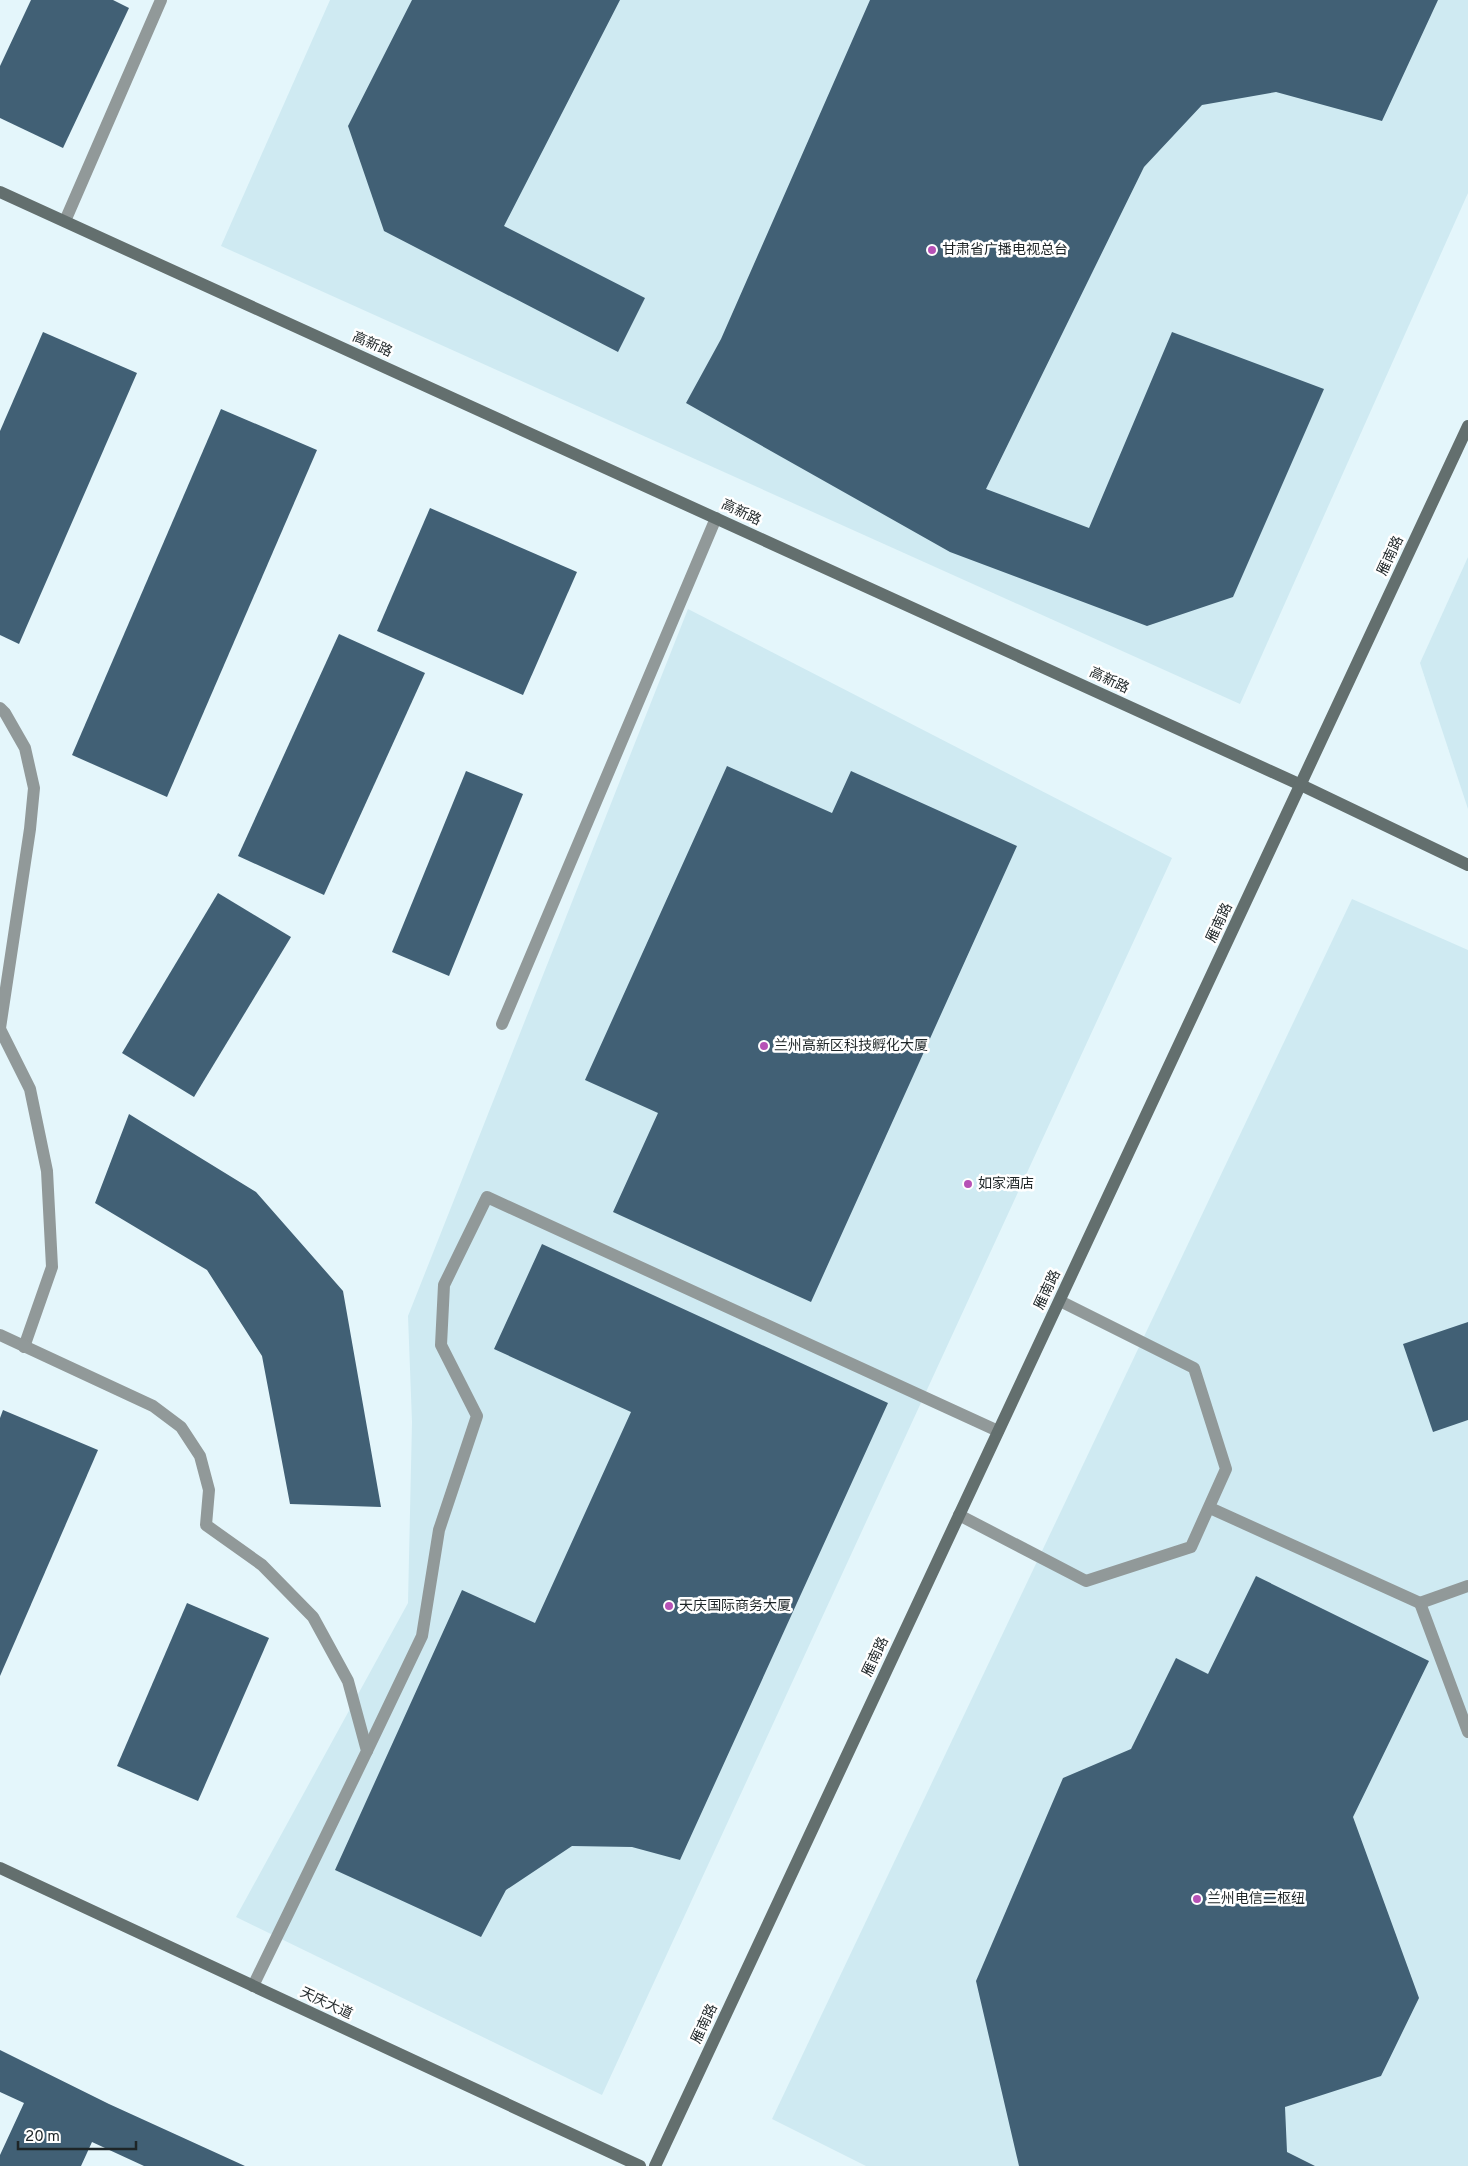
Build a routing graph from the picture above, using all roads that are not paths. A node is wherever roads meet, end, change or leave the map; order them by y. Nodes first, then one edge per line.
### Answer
1 (161, 0) edge
2 (0, 192) edge
3 (65, 221) junction
4 (1468, 426) edge
5 (716, 518) junction
6 (0, 708) edge
7 (1301, 785) junction
8 (1468, 865) edge
9 (502, 1024) dead end
10 (0, 1029) edge
11 (1060, 1301) junction
12 (0, 1335) edge
13 (24, 1346) junction
14 (998, 1431) junction
15 (1210, 1508) junction
16 (959, 1515) junction
17 (1468, 1586) edge
18 (1420, 1603) junction
19 (1468, 1732) edge
20 (367, 1751) junction
21 (0, 1868) edge
22 (253, 1986) junction
23 (640, 2166) edge
24 (655, 2166) edge

1 - 3 street
2 - 3 street, 高新路
3 - 5 street, 高新路
4 - 7 street, 雁南路
5 - 7 street, 高新路
5 - 9 street
6 - 10 street
7 - 8 street, 高新路
7 - 11 street, 雁南路
10 - 13 street
11 - 14 street, 雁南路
11 - 15 street
12 - 13 street
13 - 20 street
14 - 16 street, 雁南路
14 - 20 street
15 - 16 street
15 - 18 street
16 - 24 street, 雁南路
17 - 18 street
18 - 19 street
20 - 22 street
21 - 22 street, 天庆大道
22 - 23 street, 天庆大道

